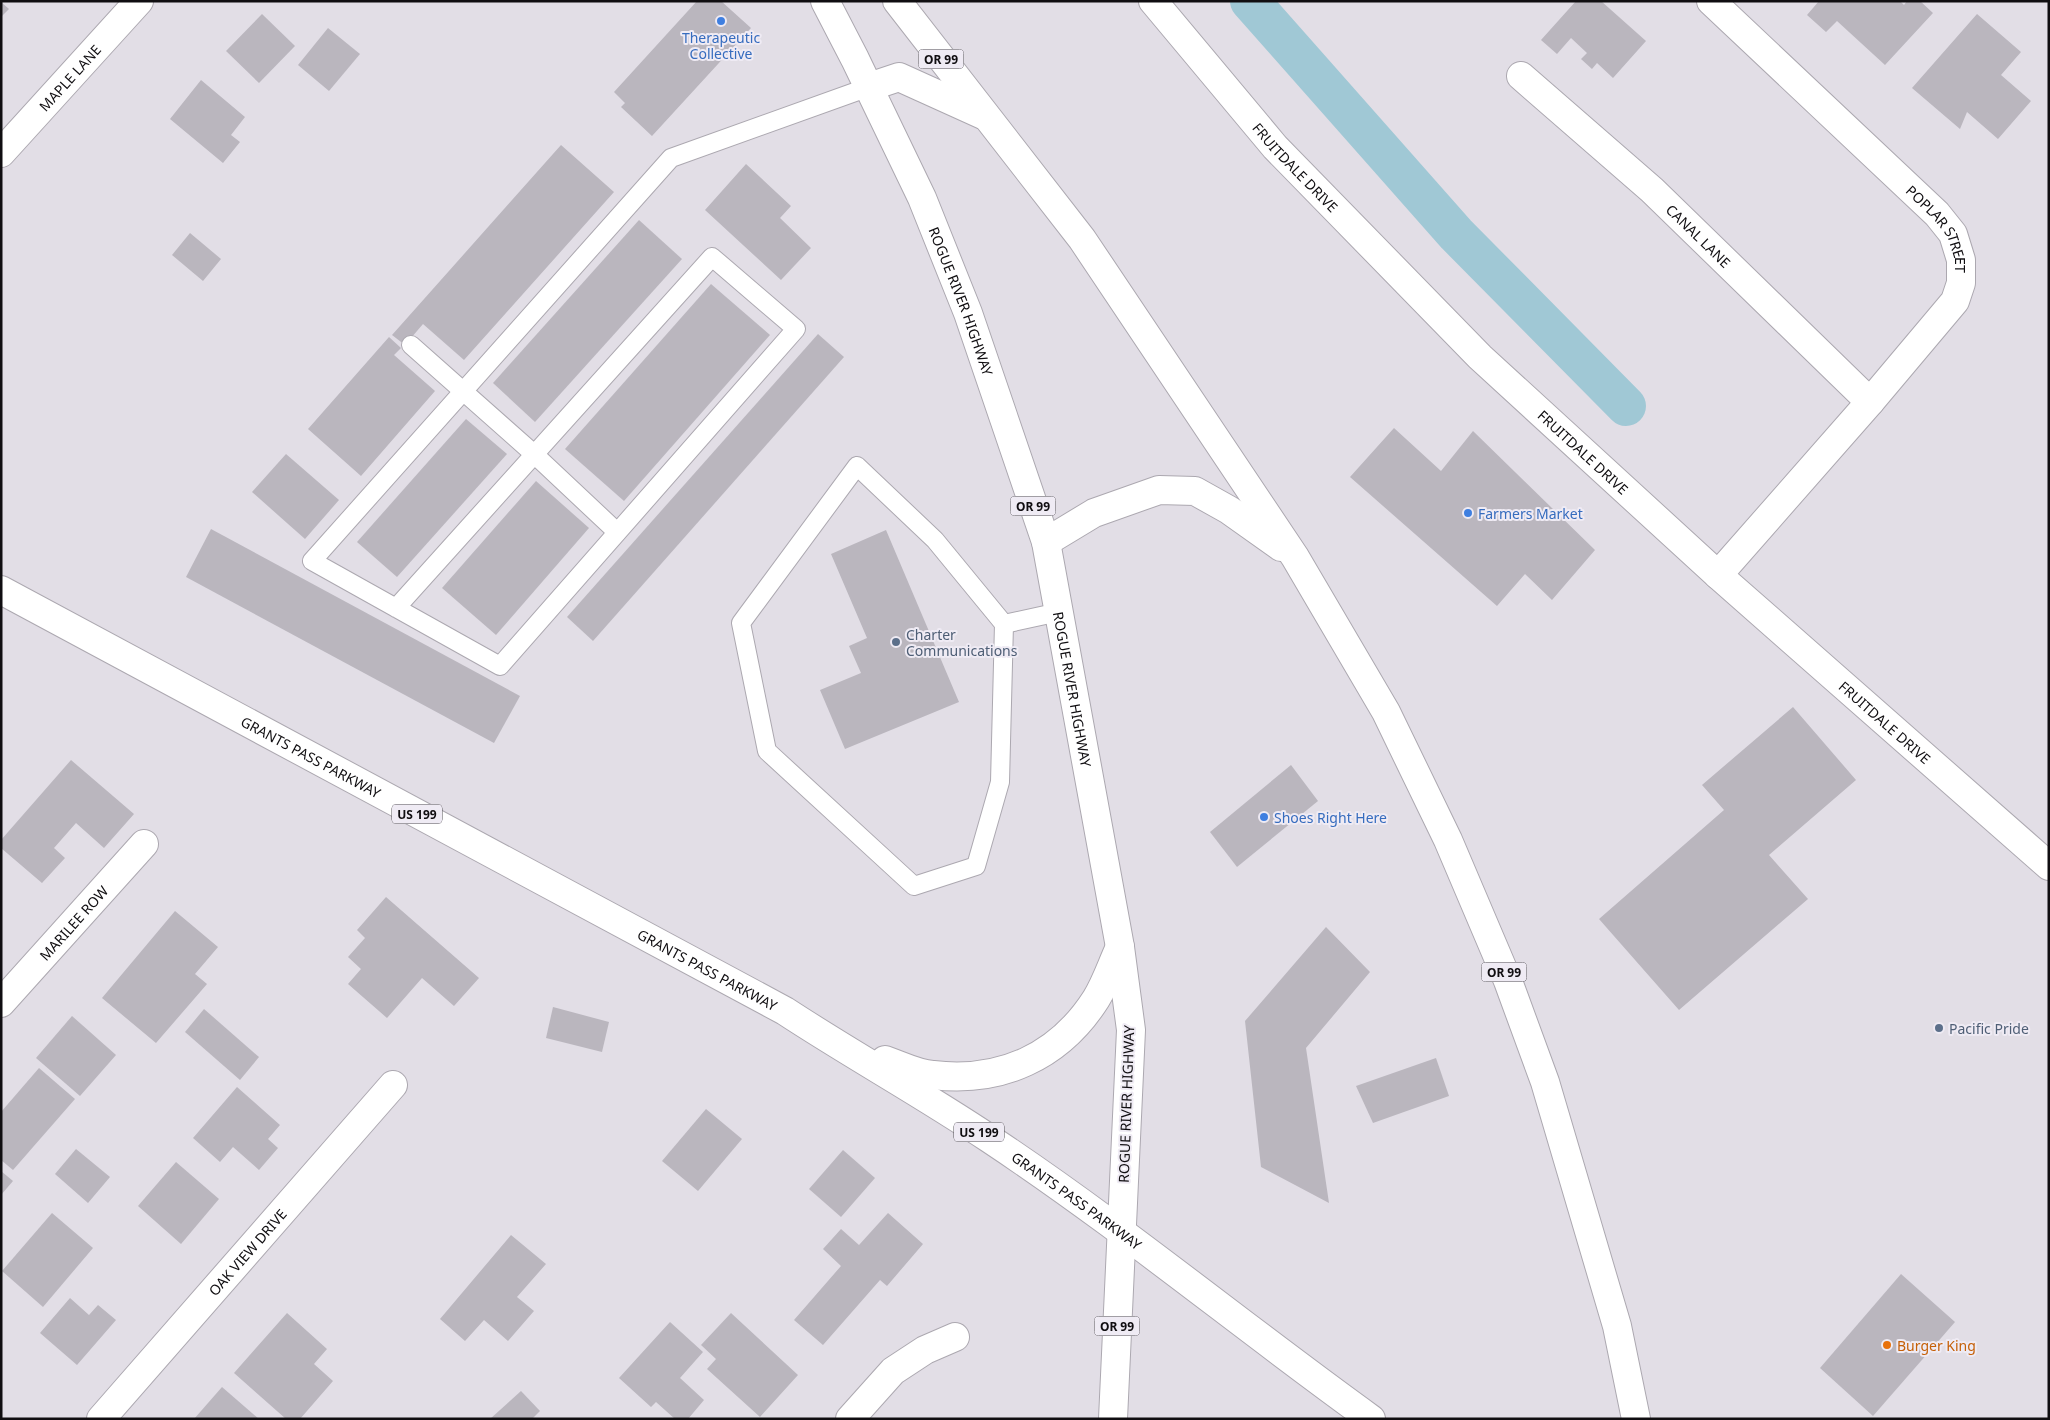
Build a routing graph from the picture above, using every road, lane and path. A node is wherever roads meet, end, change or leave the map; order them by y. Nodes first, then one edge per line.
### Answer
1 (140, 1) edge
2 (824, 1) edge
3 (897, 1) edge
4 (1153, 1) edge
5 (1711, 1) edge
6 (1521, 76) dead end
7 (869, 87) junction
8 (986, 116) junction
9 (1, 153) edge
10 (411, 346) dead end
11 (464, 392) junction
12 (1870, 402) junction
13 (534, 454) junction
14 (617, 532) junction
15 (1046, 542) junction
16 (1295, 557) junction
17 (1718, 575) junction
18 (1, 590) edge
19 (396, 608) junction
20 (1059, 612) junction
21 (1004, 624) junction
22 (144, 844) dead end
23 (2049, 866) edge
24 (1120, 947) junction
25 (1, 1003) edge
26 (831, 1041) junction
27 (393, 1085) dead end
28 (1121, 1233) junction
29 (955, 1337) dead end
30 (101, 1419) edge
31 (850, 1419) edge
32 (1113, 1419) edge
33 (1371, 1419) edge
34 (1636, 1419) edge

1 - 9 main road, MAPLE LANE
2 - 7 main road, ROGUE RIVER HIGHWAY / OR 99
3 - 8 main road, OR 99
4 - 17 main road, FRUITDALE DRIVE
5 - 12 main road, POPLAR STREET
6 - 12 main road, CANAL LANE
7 - 8 main road
7 - 11 lane
7 - 15 main road, ROGUE RIVER HIGHWAY / OR 99
8 - 16 main road, OR 99
10 - 11 lane
11 - 13 lane
11 - 19 lane
12 - 17 main road, POPLAR STREET
13 - 14 lane
13 - 14 lane
13 - 19 lane
14 - 19 lane
15 - 16 main road
15 - 20 main road, ROGUE RIVER HIGHWAY / OR 99
16 - 34 main road, OR 99
17 - 23 main road, FRUITDALE DRIVE
18 - 26 main road, GRANTS PASS PARKWAY / US 199
20 - 21 lane
20 - 24 main road, ROGUE RIVER HIGHWAY / OR 99
21 - 21 lane
22 - 25 main road, MARILEE ROW
24 - 26 main road
24 - 28 main road, ROGUE RIVER HIGHWAY / OR 99
26 - 28 main road, GRANTS PASS PARKWAY / US 199
27 - 30 main road, OAK VIEW DRIVE
28 - 32 main road, ROGUE RIVER HIGHWAY / OR 99
28 - 33 main road, GRANTS PASS PARKWAY / US 199
29 - 31 main road

